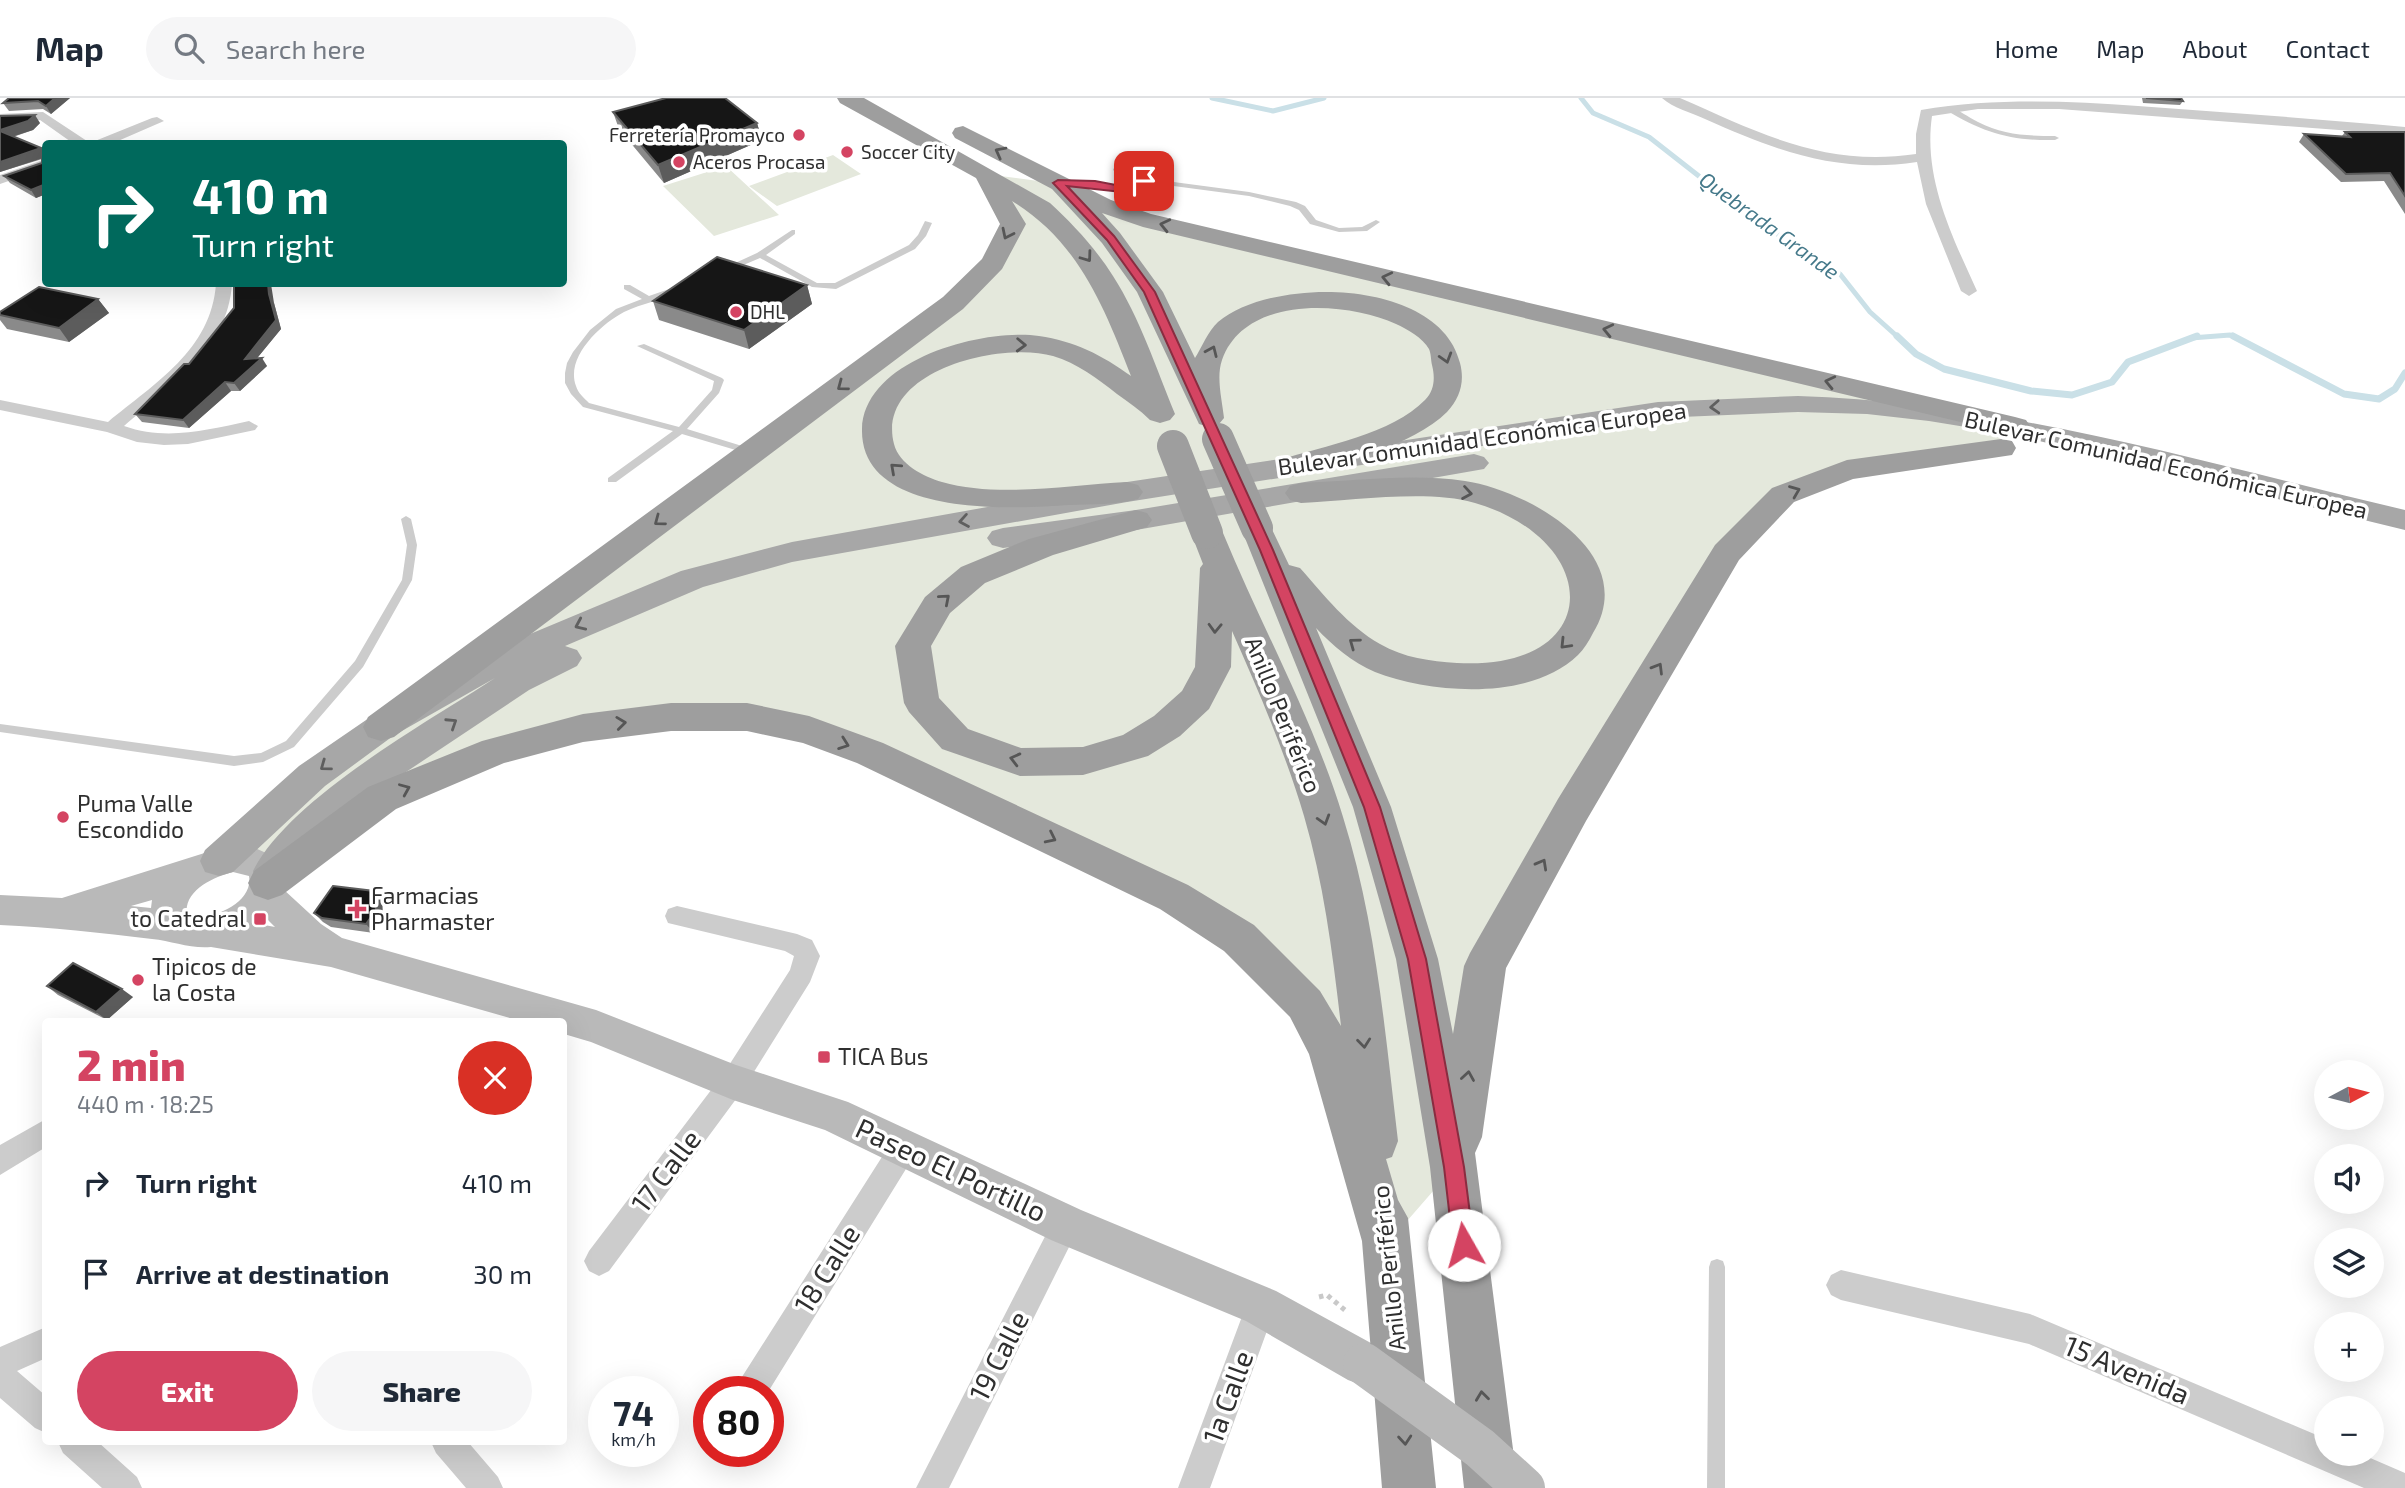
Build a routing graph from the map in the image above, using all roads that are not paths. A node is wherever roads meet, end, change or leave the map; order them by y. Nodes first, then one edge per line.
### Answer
1 (848, 98) edge
2 (897, 98) edge
3 (1669, 98) edge
4 (1949, 108) junction
5 (920, 111) dead end
6 (0, 118) edge
7 (157, 121) dead end
8 (944, 123) dead end
9 (2405, 131) edge
10 (2055, 138) dead end
11 (78, 140) edge
12 (107, 140) edge
13 (1129, 157) dead end
14 (1924, 157) junction
15 (42, 164) edge
16 (985, 174) junction
17 (0, 180) edge
18 (1060, 183) junction
19 (1135, 183) junction
20 (1125, 202) junction
21 (1376, 222) dead end
22 (928, 223) dead end
23 (792, 232) dead end
24 (760, 255) junction
25 (712, 275) edge
26 (688, 286) edge
27 (224, 287) edge
28 (627, 287) dead end
29 (1969, 291) dead end
30 (650, 300) junction
31 (641, 346) dead end
32 (0, 405) edge
33 (1159, 412) junction
34 (249, 426) dead end
35 (112, 428) junction
36 (1213, 428) junction
37 (681, 430) junction
38 (2008, 437) junction
39 (752, 452) junction
40 (1296, 480) junction
41 (612, 481) dead end
42 (1132, 506) junction
43 (406, 519) dead end
44 (2405, 520) edge
45 (1261, 539) junction
46 (2405, 543) edge
47 (1212, 546) junction
48 (381, 727) junction
49 (0, 728) edge
50 (205, 867) junction
51 (267, 884) junction
52 (2, 912) edge
53 (52, 912) junction
54 (677, 916) dead end
55 (174, 926) junction
56 (211, 932) junction
57 (331, 951) junction
58 (566, 1018) edge
59 (567, 1018) edge
60 (733, 1082) junction
61 (42, 1134) edge
62 (904, 1147) junction
63 (0, 1163) edge
64 (1454, 1167) junction
65 (1066, 1225) junction
66 (1387, 1244) junction
67 (599, 1261) dead end
68 (1717, 1266) dead end
69 (1841, 1286) dead end
70 (1261, 1306) junction
71 (42, 1344) edge
72 (0, 1363) edge
73 (760, 1376) edge
74 (0, 1377) edge
75 (42, 1414) edge
76 (77, 1445) edge
77 (450, 1445) edge
78 (126, 1488) edge
79 (486, 1488) edge
80 (932, 1488) edge
81 (1194, 1488) edge
82 (1409, 1488) edge
83 (1491, 1488) edge
84 (1524, 1488) edge
85 (1716, 1488) edge
86 (2402, 1488) edge

1 - 16 highway, Anillo Periférico
2 - 5 highway
3 - 14 street
4 - 9 street
4 - 10 lane
4 - 14 street
6 - 11 street
7 - 12 street
18 -> 8 highway, Anillo Periférico
13 - 19 lane
14 - 29 street
15 - 17 street
16 -> 33 highway, Anillo Periférico
16 -> 39 highway
18 - 20 highway
18 - 36 highway, Anillo Periférico
19 - 20 lane
19 - 21 lane
38 -> 20 highway
22 - 24 lane
23 - 24 lane
24 - 25 lane
26 - 30 lane
27 - 35 street
28 - 30 lane
30 - 37 lane
31 - 37 lane
32 - 35 street
42 -> 33 highway
33 - 47 highway, Anillo Periférico, bridge
34 - 35 street
36 -> 40 highway
36 - 45 highway, Anillo Periférico, bridge
37 - 39 lane
37 - 41 lane
38 - 40 main road, Bulevar Comunidad Económica Europea
38 - 44 main road, Bulevar Comunidad Económica Europea
38 - 46 main road, Bulevar Comunidad Económica Europea
64 -> 38 highway
39 -> 48 highway
40 - 42 main road, Bulevar Comunidad Económica Europea
40 -> 45 highway
47 -> 42 highway
42 -> 48 main road, Bulevar Comunidad Económica Europea
51 -> 42 main road, Bulevar Comunidad Económica Europea
43 - 49 lane
45 - 64 highway, Anillo Periférico
47 -> 66 highway, Anillo Periférico
48 -> 50 main road, Bulevar Comunidad Económica Europea
50 - 51 main road
50 - 53 main road
50 - 55 main road
51 - 56 main road
51 - 57 main road, Paseo El Portillo
51 -> 66 highway
52 - 53 main road
53 - 55 main road
54 - 60 street, 17 Calle
55 - 56 main road
56 - 57 main road, Paseo El Portillo
57 - 58 main road, Paseo El Portillo
59 - 60 main road, Paseo El Portillo
60 - 62 main road, Paseo El Portillo
60 - 67 street, 17 Calle
61 - 63 street
62 - 65 main road, Paseo El Portillo
62 - 73 street, 18 Calle
83 -> 64 highway, Anillo Periférico
65 - 70 main road, Paseo El Portillo
65 - 80 street, 19 Calle
66 -> 82 highway, Anillo Periférico
68 - 85 lane
69 - 86 street, 15 Avenida
70 - 81 street, 1a Calle
70 - 84 main road, Paseo El Portillo, bridge
71 - 72 street
74 - 75 street
76 - 78 street
77 - 79 street

